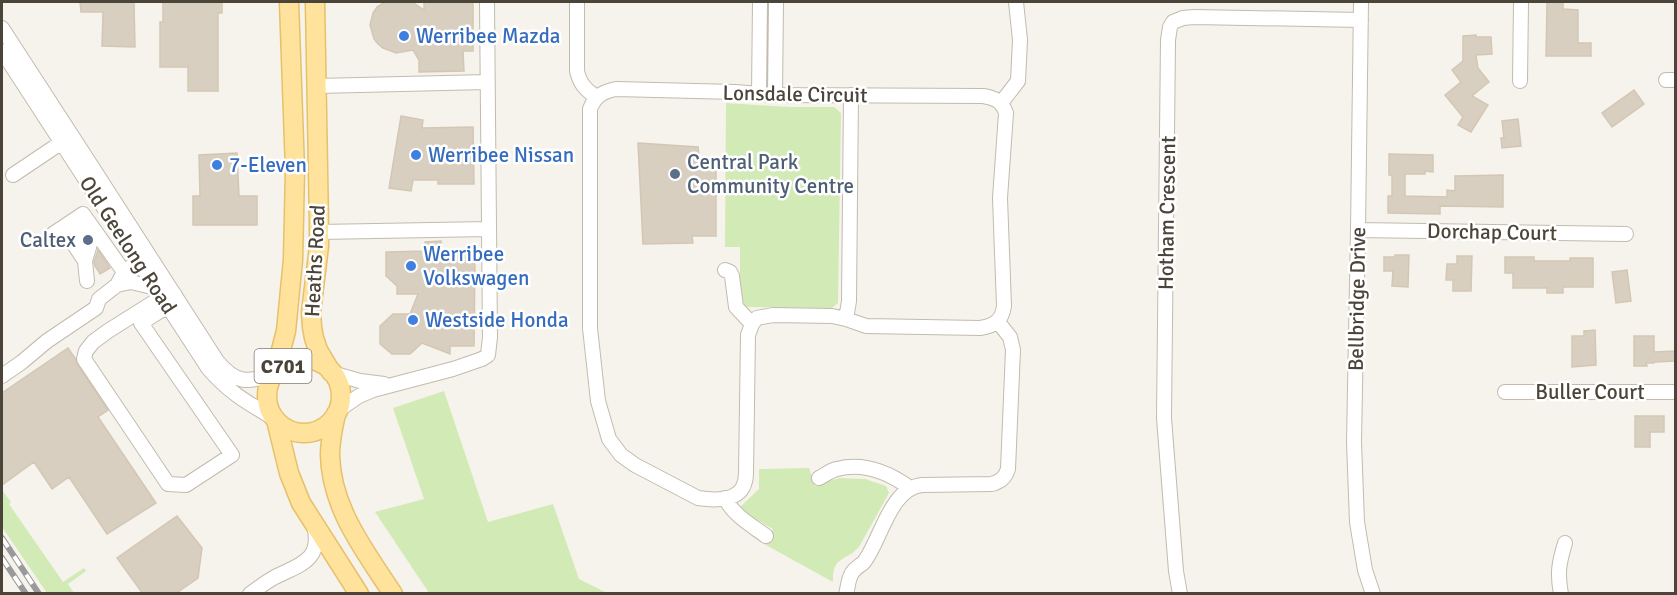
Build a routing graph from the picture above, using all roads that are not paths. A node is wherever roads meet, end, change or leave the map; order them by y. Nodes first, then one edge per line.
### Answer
1 (289, 2) edge
2 (315, 2) edge
3 (487, 2) edge
4 (576, 2) edge
5 (760, 2) edge
6 (776, 2) edge
7 (1016, 2) edge
8 (1361, 2) edge
9 (1521, 2) edge
10 (1361, 20) junction
11 (2, 28) edge
12 (2, 51) edge
13 (1520, 81) dead end
14 (487, 82) junction
15 (316, 86) junction
16 (759, 94) junction
17 (775, 95) junction
18 (851, 95) junction
19 (596, 97) junction
20 (1001, 103) junction
21 (67, 139) junction
22 (13, 175) dead end
23 (63, 227) junction
24 (488, 229) junction
25 (1358, 230) junction
26 (319, 232) junction
27 (1626, 234) dead end
28 (90, 244) junction
29 (106, 246) junction
30 (145, 260) junction
31 (85, 261) junction
32 (725, 270) dead end
33 (124, 272) junction
34 (87, 281) dead end
35 (117, 285) junction
36 (165, 296) junction
37 (846, 319) junction
38 (998, 322) junction
39 (752, 324) junction
40 (332, 372) junction
41 (274, 374) junction
42 (2, 376) edge
43 (395, 385) junction
44 (1505, 392) dead end
45 (1676, 392) edge
46 (337, 412) junction
47 (275, 419) junction
48 (819, 478) dead end
49 (910, 488) junction
50 (725, 498) junction
51 (312, 521) junction
52 (766, 536) dead end
53 (1565, 543) dead end
54 (250, 594) edge
55 (359, 594) edge
56 (393, 594) edge
57 (846, 594) edge
58 (1180, 594) edge
59 (1373, 594) edge
60 (1561, 594) edge

1 - 41 main road, Heaths Road / C701
2 - 15 main road, Heaths Road / C701
3 - 14 street
4 - 19 street
5 - 16 street
6 - 17 street
7 - 20 street
8 - 10 street, Bellbridge Drive
9 - 13 street
10 - 25 street, Bellbridge Drive
10 - 58 street, Hotham Crescent
11 - 21 street, Old Geelong Road
12 - 21 street, Old Geelong Road
14 - 15 street
14 - 24 street
15 - 26 main road, Heaths Road / C701
16 - 17 street, Lonsdale Circuit
16 - 19 street, Lonsdale Circuit
17 - 18 street, Lonsdale Circuit
18 - 20 street, Lonsdale Circuit
18 - 37 street
19 - 50 street
20 - 38 street
21 - 22 street
21 - 30 street, Old Geelong Road
23 - 28 street
23 - 29 street
23 - 31 street
24 - 26 street
24 - 43 street
25 - 27 street, Dorchap Court
25 - 59 street, Bellbridge Drive
26 - 40 main road, Heaths Road / C701
28 - 29 street
28 - 31 street
29 - 33 street
30 - 33 street
30 - 36 street, Old Geelong Road
30 - 36 street, Old Geelong Road
31 - 34 street
32 - 39 street
33 - 35 street
35 - 36 street
35 - 42 street
36 - 36 street
36 - 41 street, Old Geelong Road
36 - 47 street, Old Geelong Road
37 - 38 street
37 - 39 street
38 - 49 street
39 - 50 street
40 - 41 main road, C701
40 - 43 street
40 - 46 main road, C701
41 - 47 main road, C701
43 - 46 street
44 - 45 street, Buller Court
46 - 47 main road
46 - 56 main road, C701
47 - 51 main road, C701
48 - 49 street
49 - 57 street
50 - 52 street
51 - 54 street
51 - 55 main road, C701
53 - 60 street

